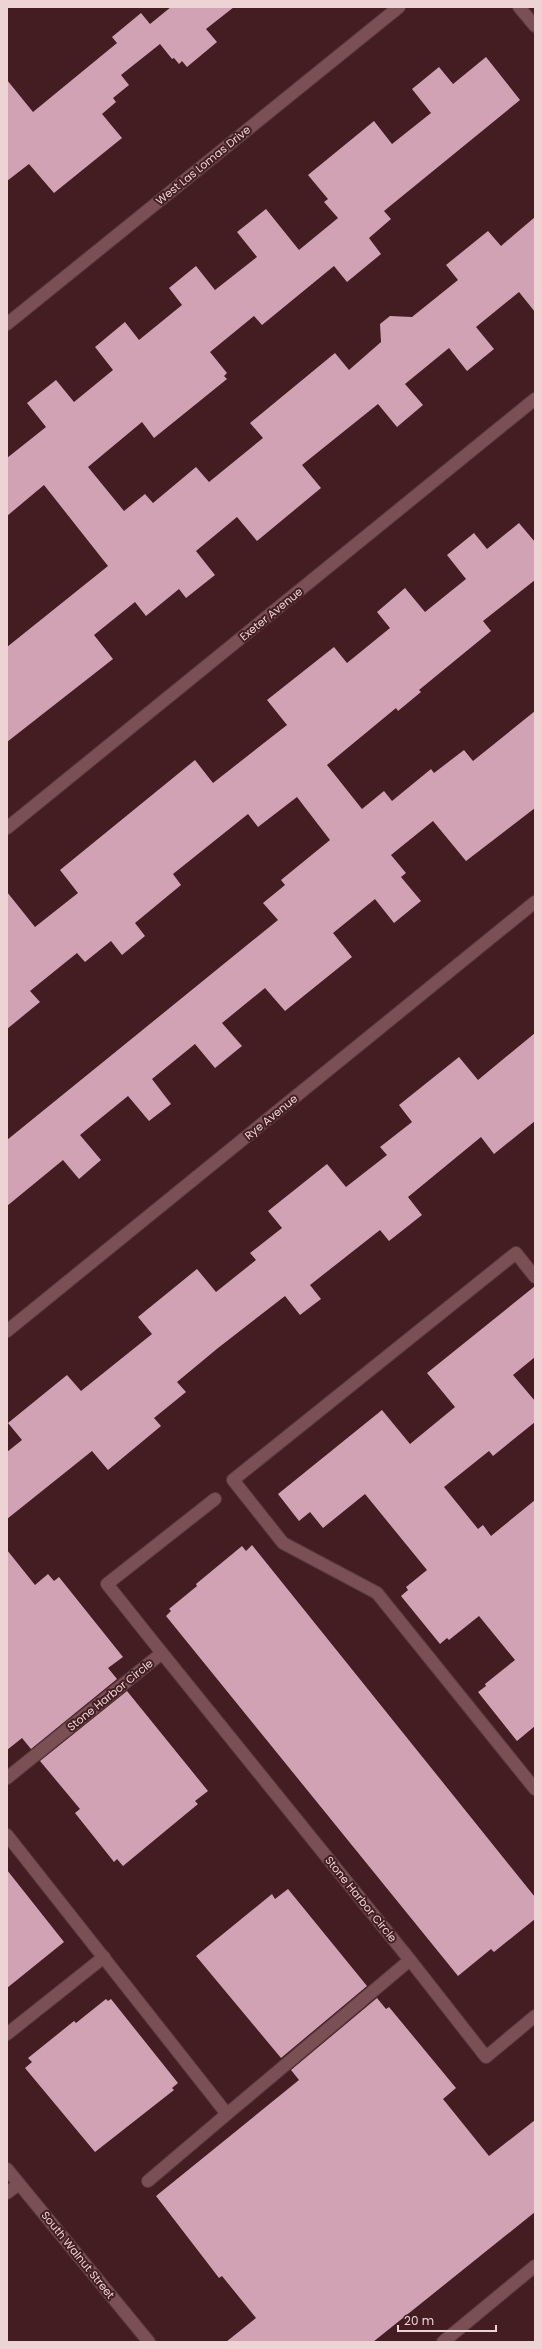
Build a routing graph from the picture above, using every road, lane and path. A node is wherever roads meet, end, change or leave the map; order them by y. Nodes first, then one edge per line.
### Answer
1 (399, 7) edge
2 (519, 7) edge
3 (535, 26) edge
4 (7, 324) edge
5 (535, 399) edge
6 (7, 828) edge
7 (535, 902) edge
8 (535, 1277) edge
9 (7, 1331) edge
10 (216, 1499) dead end
11 (162, 1653) junction
12 (7, 1778) edge
13 (535, 1789) edge
14 (7, 1835) edge
15 (104, 1956) junction
16 (410, 1960) junction
17 (535, 2016) edge
18 (7, 2034) edge
19 (227, 2114) junction
20 (7, 2169) edge
21 (148, 2181) dead end
22 (19, 2184) junction
23 (7, 2193) edge
24 (535, 2266) edge
25 (149, 2342) edge
26 (443, 2342) edge

1 - 4 street, West Las Lomas Drive
2 - 3 street
5 - 6 street, Exeter Avenue
7 - 9 street, Rye Avenue
8 - 13 street
10 - 11 street
11 - 12 street, Stone Harbor Circle
11 - 16 street, Stone Harbor Circle
14 - 15 street
15 - 18 street
15 - 19 street
16 - 17 street, Stone Harbor Circle
16 - 19 street
19 - 21 street
20 - 22 street, South Walnut Street
22 - 23 street
22 - 25 street, South Walnut Street
24 - 26 street

